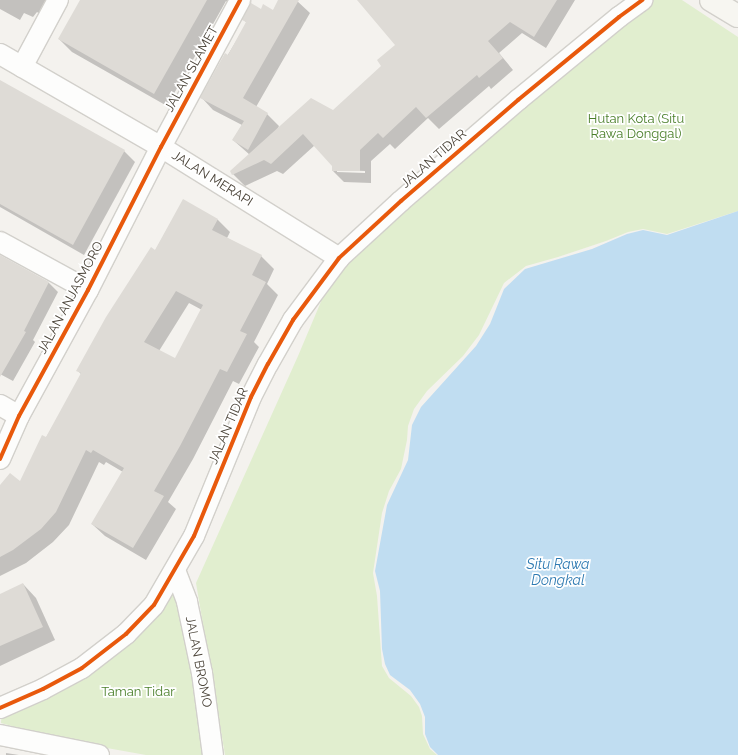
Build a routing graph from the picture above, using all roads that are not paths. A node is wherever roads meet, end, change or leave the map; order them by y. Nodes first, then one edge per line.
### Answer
1 (58, 0) edge
2 (240, 0) edge
3 (642, 0) edge
4 (711, 0) edge
5 (738, 16) edge
6 (0, 54) edge
7 (22, 67) junction
8 (161, 147) junction
9 (0, 242) edge
10 (339, 258) junction
11 (88, 290) junction
12 (0, 405) edge
13 (19, 416) junction
14 (0, 459) edge
15 (175, 570) junction
16 (0, 708) edge
17 (0, 735) edge
18 (99, 755) edge
19 (213, 755) edge

1 - 7 street
2 - 8 street, JALAN SLAMET
3 - 10 street, JALAN TIDAR
4 - 5 street
6 - 7 street, JALAN MERAPI
7 - 8 street, JALAN MERAPI
8 - 10 street, JALAN MERAPI
8 - 11 street, JALAN ANJASMORO
9 - 11 street
10 - 15 street, JALAN TIDAR
11 - 13 street, JALAN ANJASMORO
12 - 13 street
13 - 14 street, JALAN ANJASMORO
15 - 16 street, JALAN TIDAR
15 - 19 street, JALAN BROMO
17 - 18 street

